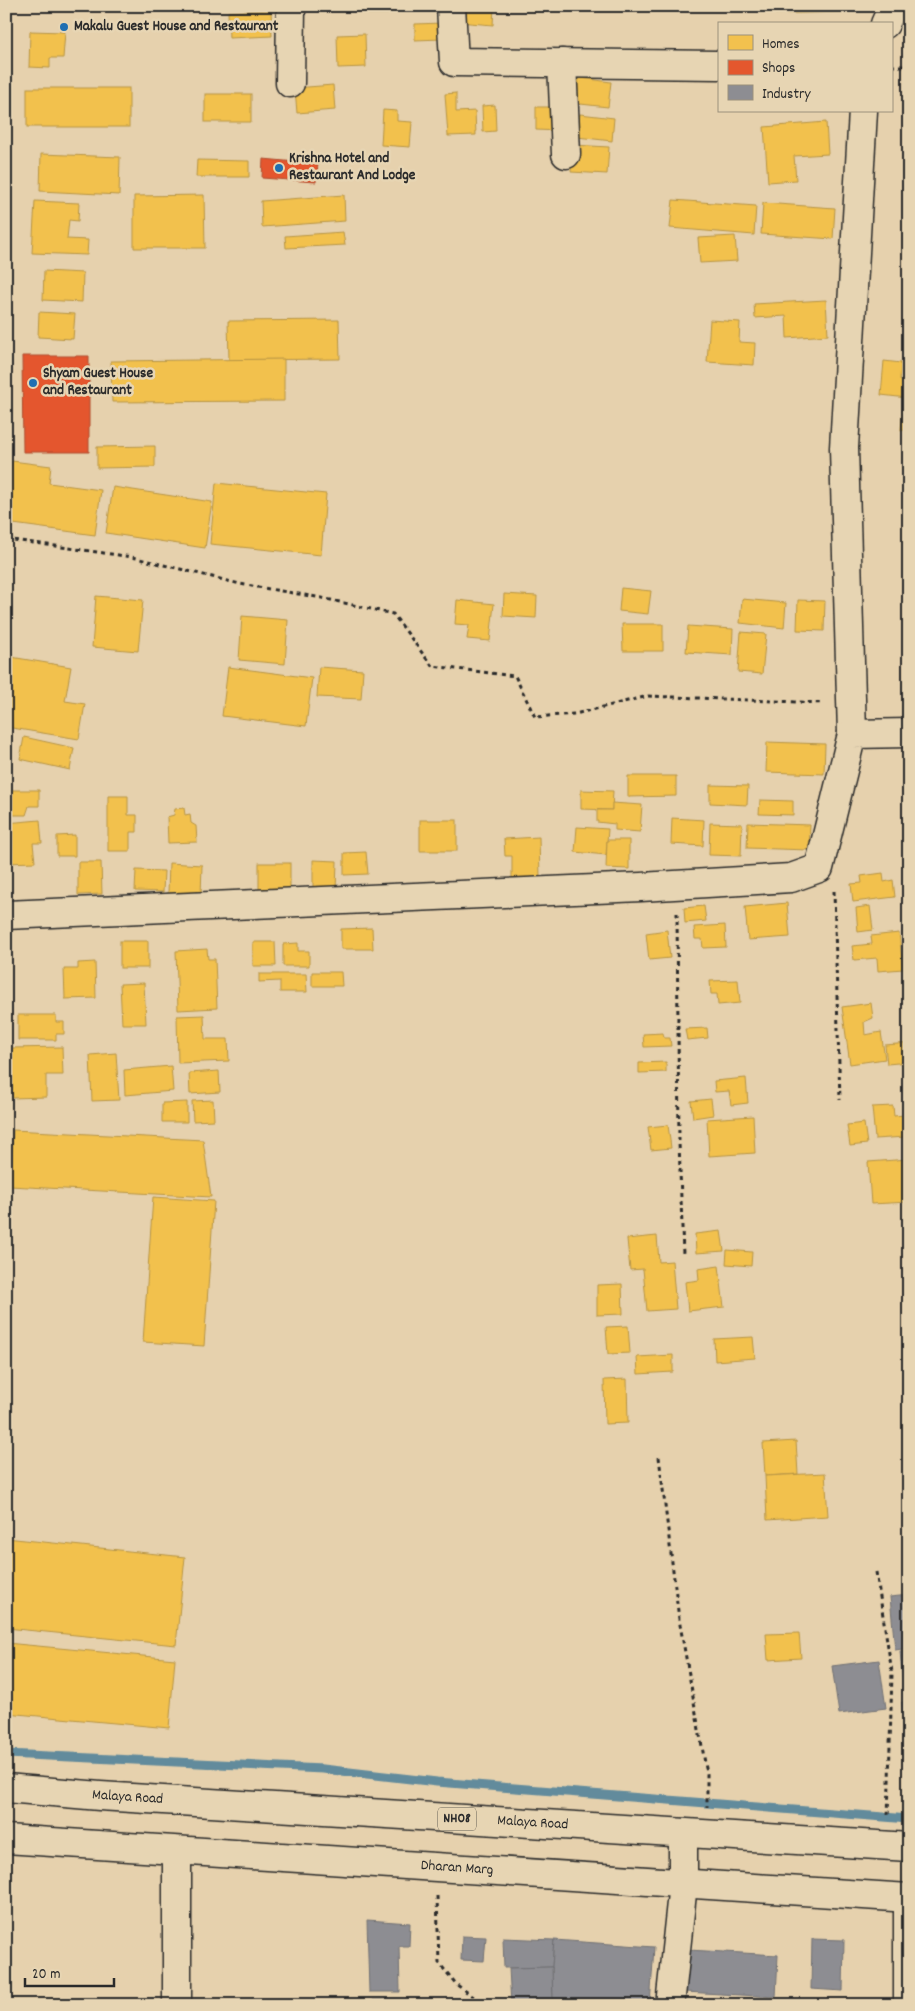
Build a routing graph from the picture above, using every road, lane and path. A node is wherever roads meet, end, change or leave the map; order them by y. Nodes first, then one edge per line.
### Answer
1 (291, 6) edge
2 (451, 6) edge
3 (893, 6) edge
4 (886, 22) edge
5 (562, 63) junction
6 (718, 65) edge
7 (892, 66) edge
8 (909, 66) edge
9 (290, 82) dead end
10 (863, 112) edge
11 (566, 154) dead end
12 (6, 539) edge
13 (851, 704) junction
14 (909, 733) edge
15 (852, 734) junction
16 (819, 868) junction
17 (676, 885) junction
18 (6, 915) edge
19 (840, 1100) dead end
20 (683, 1255) dead end
21 (659, 1457) dead end
22 (876, 1572) dead end
23 (6, 1788) edge
24 (696, 1834) junction
25 (6, 1839) edge
26 (899, 1847) edge
27 (177, 1852) junction
28 (437, 1868) junction
29 (683, 1884) junction
30 (909, 1898) edge
31 (177, 2005) edge
32 (485, 2005) edge
33 (670, 2005) edge
34 (908, 2005) edge

1 - 9 street
2 - 5 street
3 - 4 street
5 - 6 street
5 - 11 street
7 - 8 path
10 - 13 street
12 - 13 path
13 - 15 street
14 - 15 street
15 - 16 street
16 - 17 street
16 - 19 path
17 - 18 street
17 - 20 path
21 - 24 path
22 - 26 path
23 - 24 street, Malaya Road / NH08
24 - 26 street, Malaya Road / NH08
24 - 29 street
25 - 27 street, Dharan Marg
27 - 28 street, Dharan Marg
27 - 31 street
28 - 29 street, Dharan Marg
28 - 32 path
29 - 30 street, Dharan Marg
29 - 33 street
30 - 34 street

